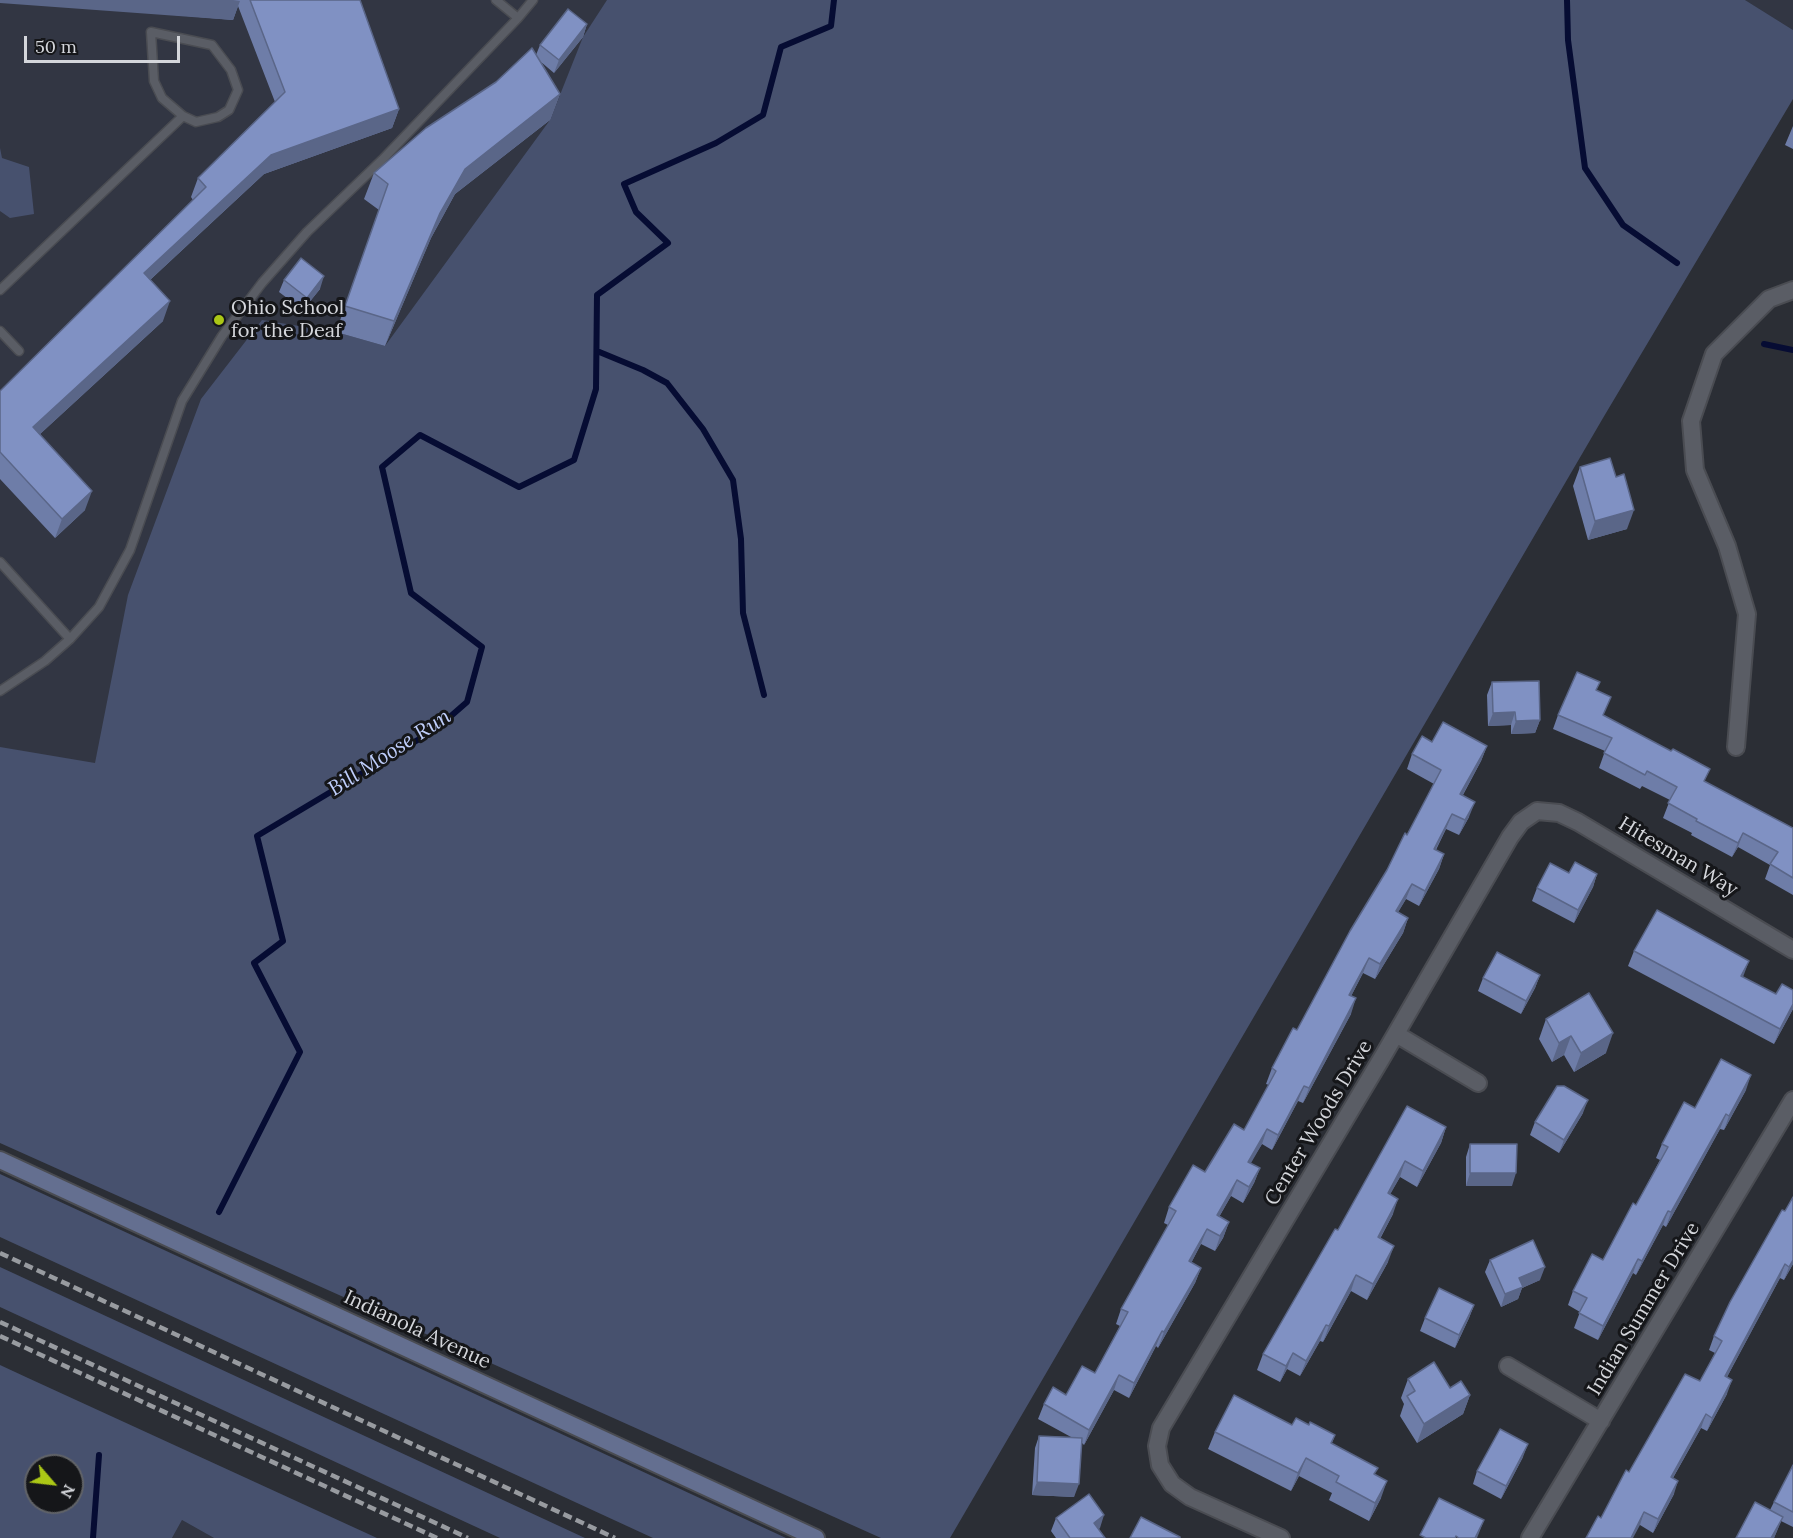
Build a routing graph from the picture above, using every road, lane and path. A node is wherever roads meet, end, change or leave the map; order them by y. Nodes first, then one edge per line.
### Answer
1 (496, 0) edge
2 (533, 0) edge
3 (518, 18) junction
4 (183, 116) junction
5 (0, 290) edge
6 (1793, 290) edge
7 (0, 331) edge
8 (19, 351) dead end
9 (0, 562) edge
10 (69, 639) junction
11 (0, 691) edge
12 (1736, 747) dead end
13 (1537, 811) joint
14 (1793, 950) edge
15 (1396, 1034) junction
16 (1478, 1083) dead end
17 (1793, 1100) edge
18 (0, 1160) edge
19 (1508, 1366) dead end
20 (1601, 1421) junction
21 (816, 1538) edge
22 (1281, 1538) edge
23 (1530, 1538) edge

1 - 3 lane
2 - 3 lane
3 - 10 lane
4 - 4 lane
4 - 5 lane
6 - 12 street
7 - 8 lane
9 - 10 lane
10 - 11 lane
13 - 14 street, Hitesman Way
13 - 15 street, Center Woods Drive
15 - 16 street
15 - 22 street, Center Woods Drive
17 - 20 street, Indian Summer Drive
18 - 21 main road, Indianola Avenue
19 - 20 street
20 - 23 street, Indian Summer Drive

